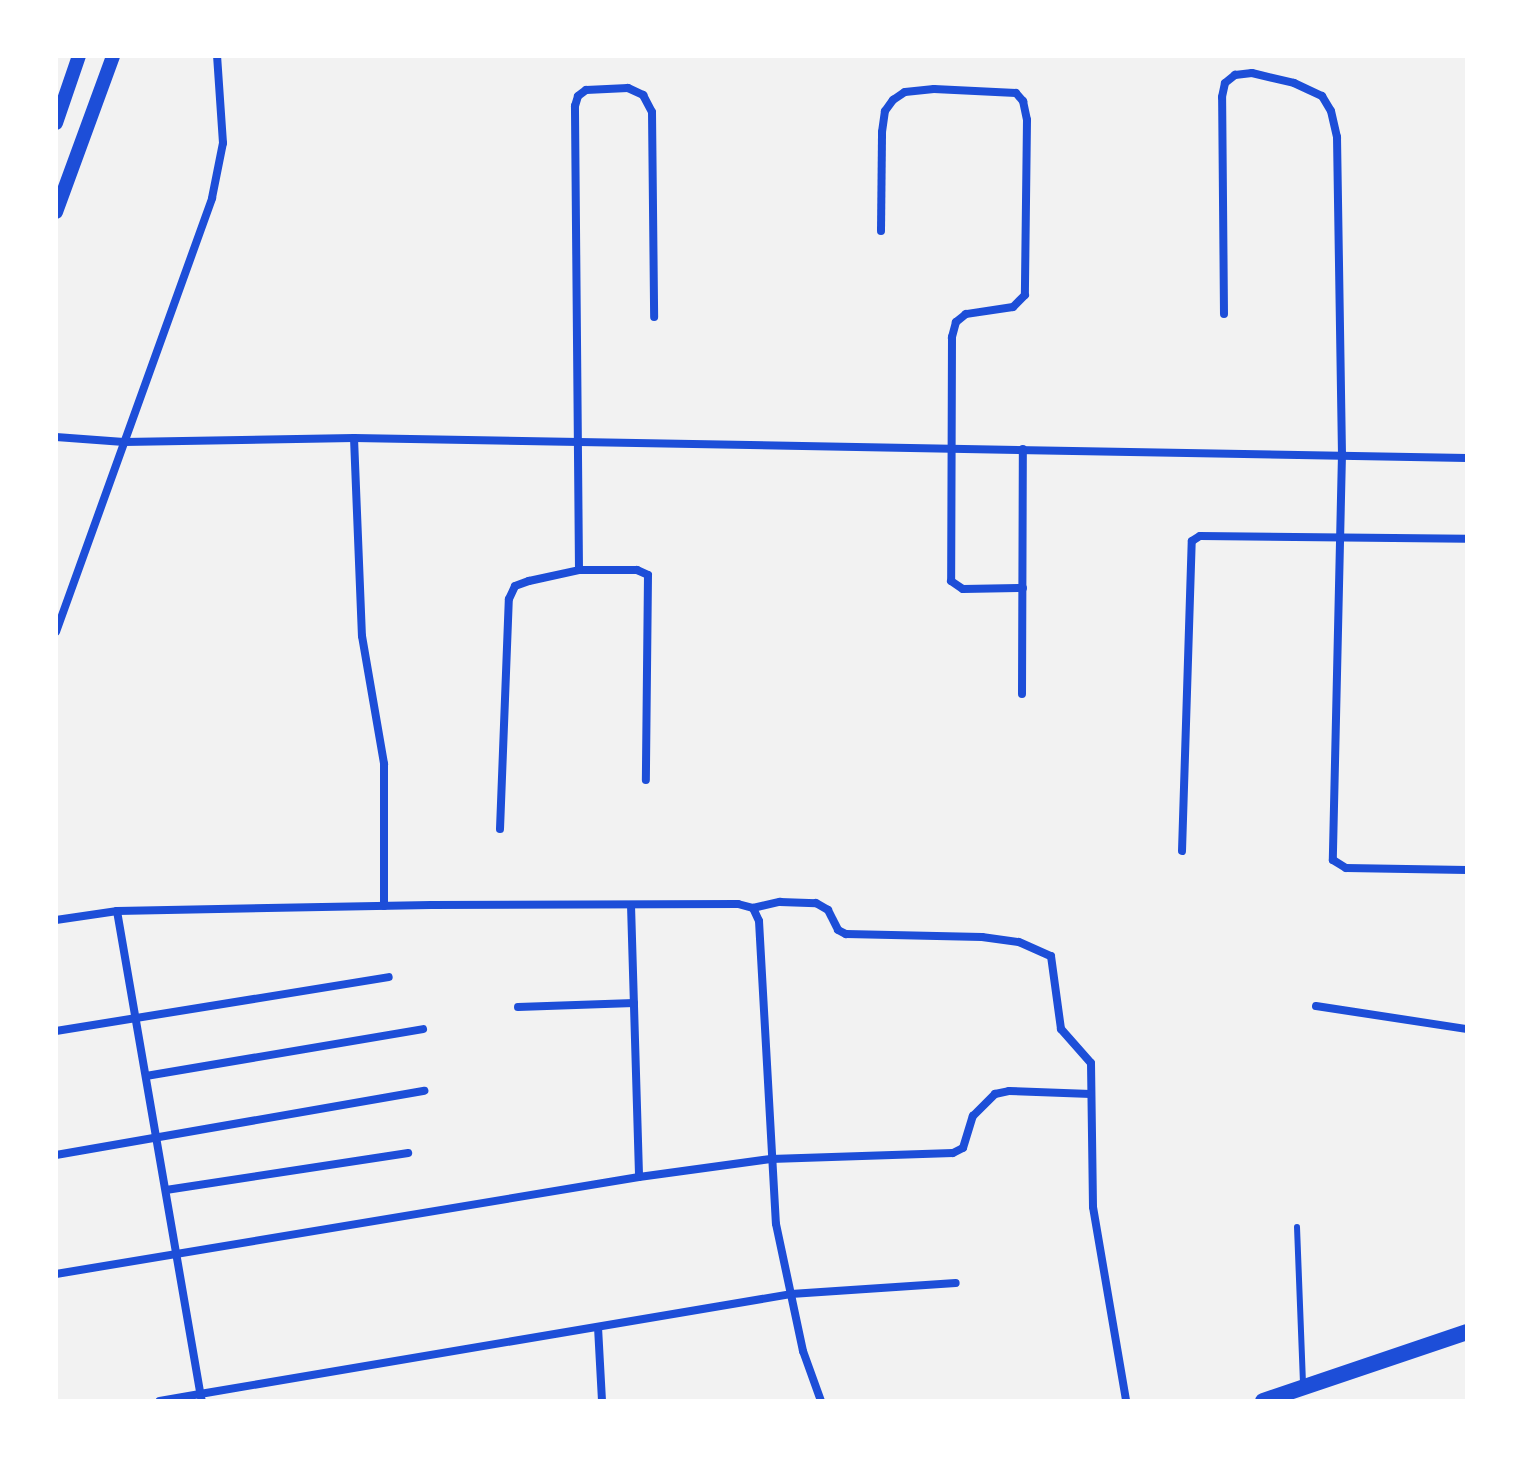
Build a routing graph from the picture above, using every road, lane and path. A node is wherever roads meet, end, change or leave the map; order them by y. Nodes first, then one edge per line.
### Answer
1 (79, 56) edge
2 (113, 56) edge
3 (217, 56) edge
4 (56, 123) edge
5 (56, 212) edge
6 (881, 231) dead end
7 (1224, 314) dead end
8 (654, 317) dead end
9 (56, 437) edge
10 (354, 438) junction
11 (580, 441) junction
12 (124, 442) junction
13 (950, 448) junction
14 (1023, 449) junction
15 (1342, 454) junction
16 (1467, 458) edge
17 (1340, 538) junction
18 (1467, 539) edge
19 (579, 570) junction
20 (1023, 588) junction
21 (56, 632) edge
22 (1022, 694) dead end
23 (646, 780) dead end
24 (500, 829) dead end
25 (1182, 851) dead end
26 (1467, 870) edge
27 (631, 905) junction
28 (384, 906) junction
29 (753, 908) junction
30 (117, 911) junction
31 (56, 920) edge
32 (389, 977) dead end
33 (634, 1003) junction
34 (1316, 1006) dead end
35 (518, 1007) dead end
36 (136, 1017) junction
37 (423, 1029) dead end
38 (1467, 1029) edge
39 (56, 1031) edge
40 (146, 1076) junction
41 (424, 1091) dead end
42 (1091, 1094) junction
43 (157, 1136) junction
44 (408, 1153) dead end
45 (56, 1155) edge
46 (771, 1159) junction
47 (639, 1177) junction
48 (166, 1190) junction
49 (1297, 1227) dead end
50 (177, 1252) junction
51 (56, 1274) edge
52 (956, 1283) dead end
53 (791, 1294) junction
54 (598, 1327) junction
55 (1467, 1332) edge
56 (1304, 1387) junction
57 (201, 1398) edge
58 (160, 1401) edge
59 (602, 1401) edge
60 (821, 1401) edge
61 (1126, 1401) edge
62 (1263, 1401) edge

1 - 4 street
2 - 5 street
3 - 12 street
6 - 13 street
7 - 15 street
8 - 11 street
9 - 12 street
10 - 11 street
10 - 12 street
10 - 28 street
11 - 13 street
11 - 19 street
12 - 21 street
13 - 14 street
13 - 20 street
14 - 15 street
14 - 20 street
15 - 16 street
15 - 17 street
17 - 18 street
17 - 25 street
17 - 26 street
19 - 23 street
19 - 24 street
20 - 22 street
27 - 28 street
27 - 29 street
27 - 33 street
28 - 30 street
29 - 42 street
29 - 46 street
30 - 31 street
30 - 36 street
32 - 36 street
33 - 35 street
33 - 47 street
34 - 38 street
36 - 39 street
36 - 40 street
37 - 40 street
40 - 43 street
41 - 43 street
42 - 46 street
42 - 61 street
43 - 45 street
43 - 48 street
44 - 48 street
46 - 47 street
46 - 53 street
47 - 50 street
48 - 50 street
49 - 56 lane
50 - 51 street
50 - 57 street
52 - 53 street
53 - 54 street
53 - 60 street
54 - 57 street
54 - 59 street
55 - 56 main road
56 - 62 main road
57 - 58 street

